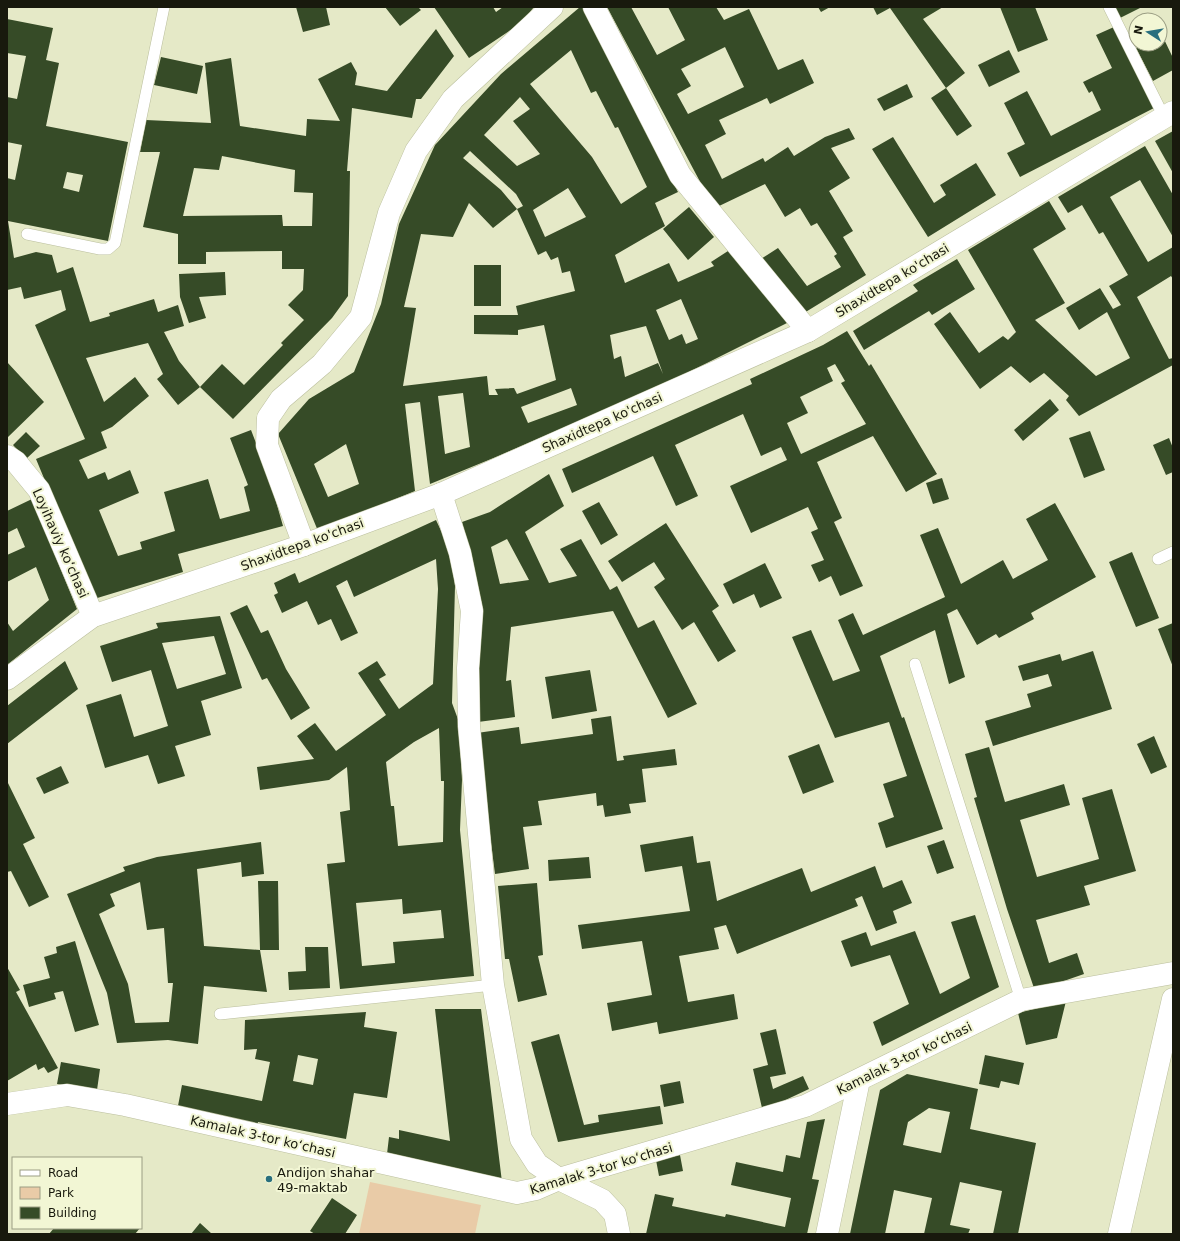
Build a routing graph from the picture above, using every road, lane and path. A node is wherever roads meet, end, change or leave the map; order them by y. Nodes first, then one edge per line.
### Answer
1 (164, 7) edge
2 (552, 7) edge
3 (594, 7) edge
4 (1109, 7) edge
5 (1168, 114) edge
6 (27, 234) dead end
7 (808, 331) junction
8 (7, 456) edge
9 (441, 494) junction
10 (304, 545) junction
11 (1173, 552) edge
12 (1158, 559) dead end
13 (94, 616) junction
14 (915, 664) dead end
15 (7, 678) edge
16 (1173, 973) edge
17 (493, 985) junction
18 (1021, 1000) junction
19 (1173, 1000) edge
20 (220, 1014) dead end
21 (859, 1080) junction
22 (7, 1104) edge
23 (559, 1179) junction
24 (619, 1234) edge
25 (827, 1234) edge
26 (1119, 1234) edge

1 - 6 lane
2 - 10 street
3 - 7 street
4 - 5 lane
5 - 7 street, Shaxidtepa ko'chasi
7 - 9 street, Shaxidtepa ko'chasi
8 - 13 street, Loyihaviy koʻchasi
9 - 10 street, Shaxidtepa ko'chasi
9 - 17 street
10 - 13 street, Shaxidtepa ko'chasi
11 - 12 lane
13 - 15 street, Shaxidtepa ko'chasi
14 - 18 lane
16 - 18 street, Kamalak 3-tor koʻchasi
17 - 20 lane
17 - 23 street
18 - 21 street, Kamalak 3-tor koʻchasi
19 - 26 street
21 - 23 street, Kamalak 3-tor koʻchasi
21 - 25 street
22 - 23 street, Kamalak 3-tor koʻchasi
23 - 24 street

